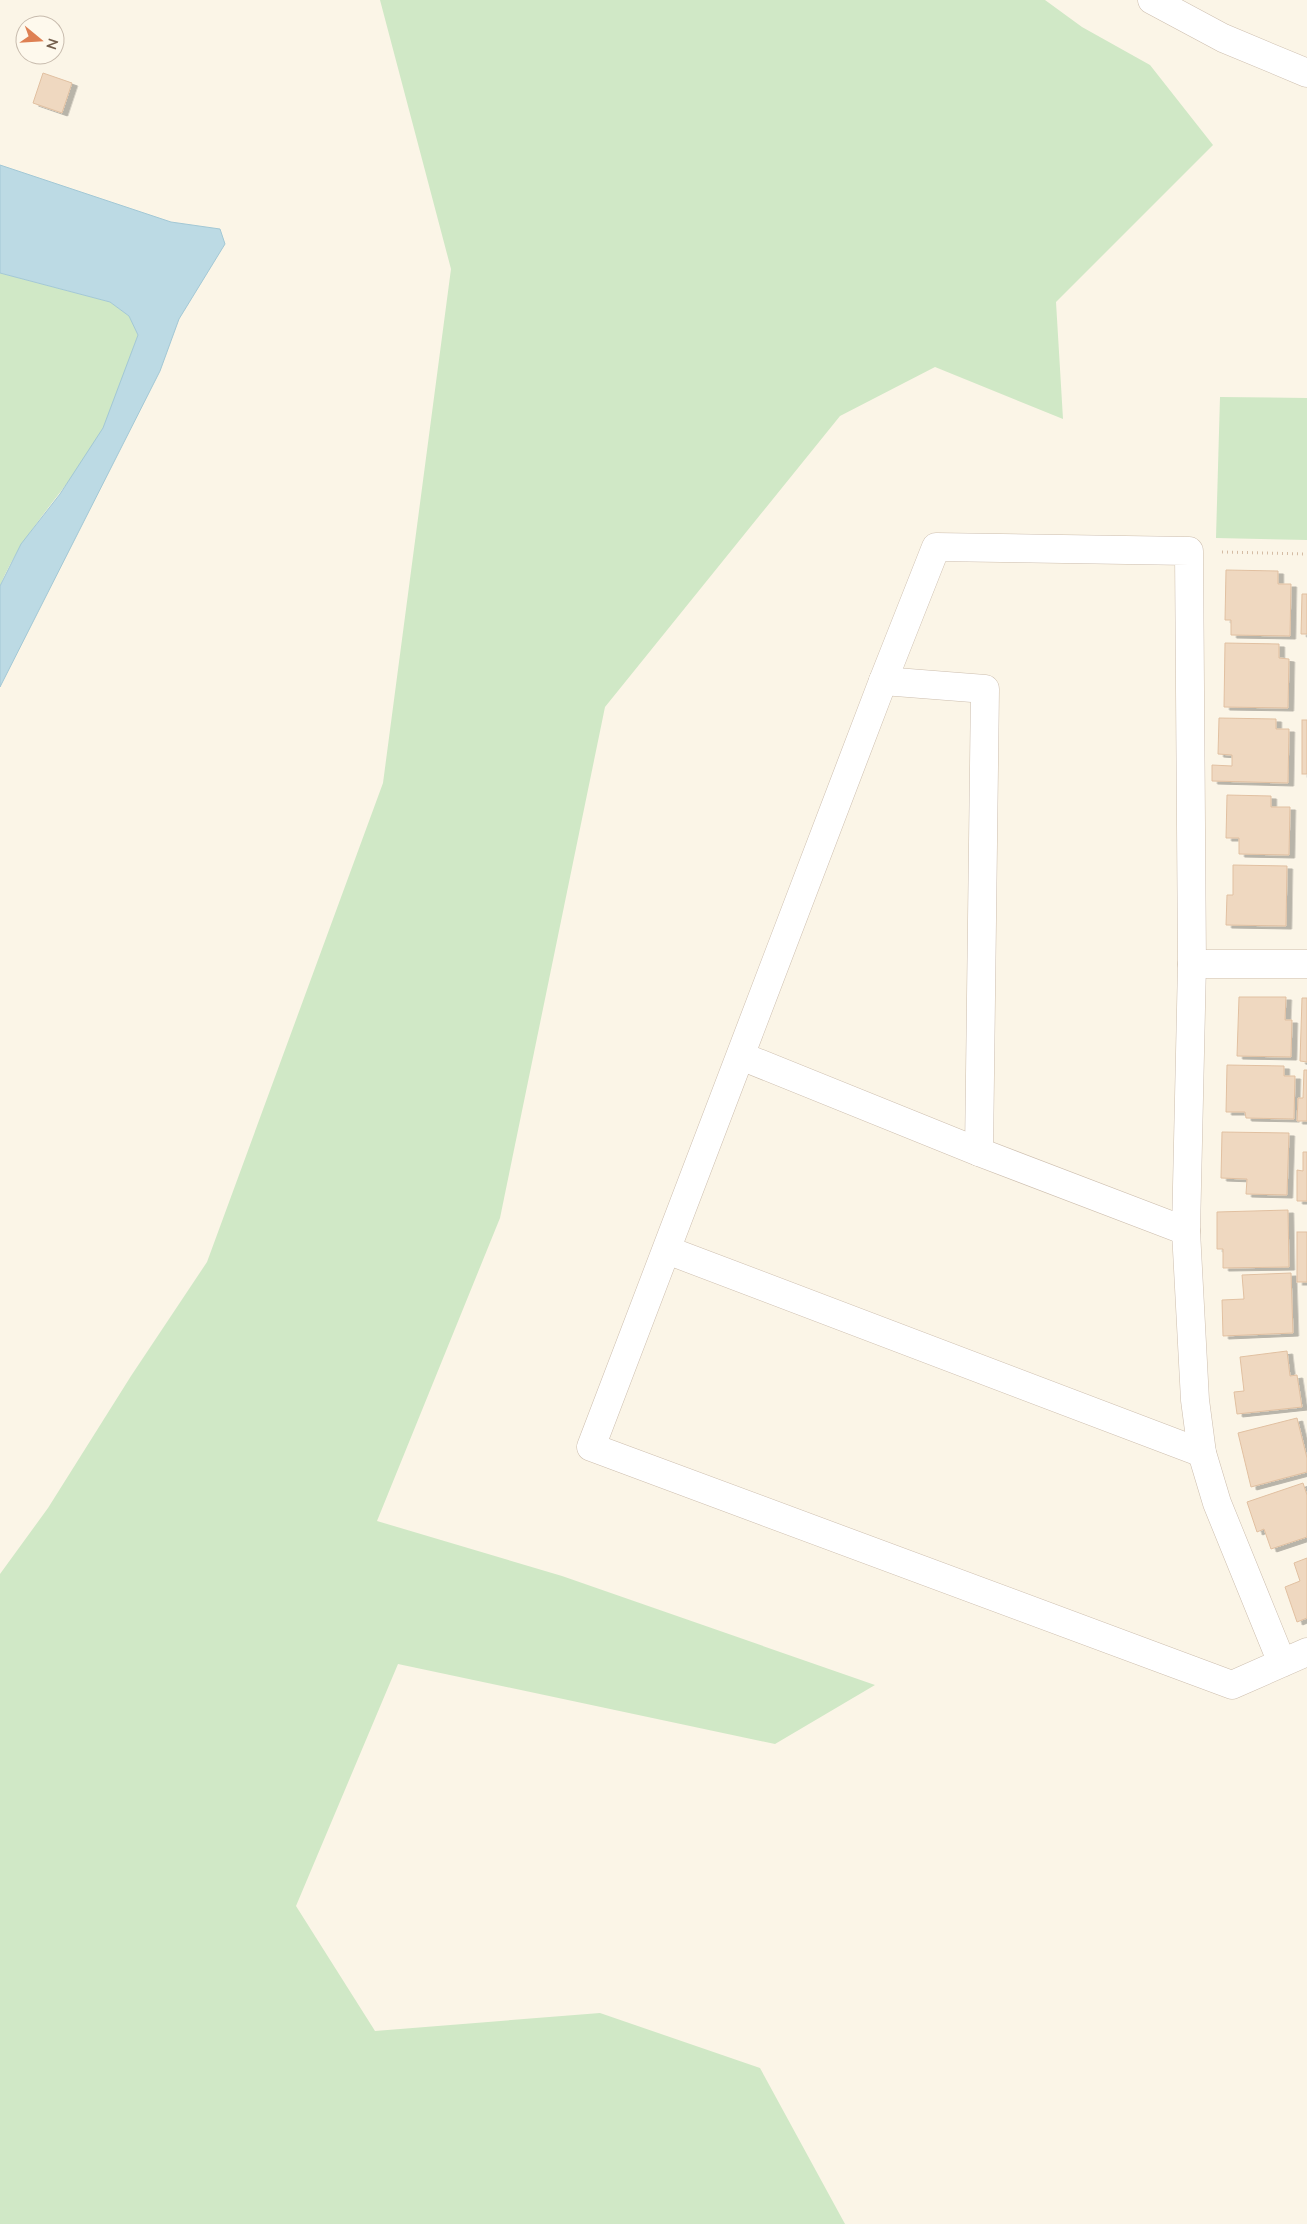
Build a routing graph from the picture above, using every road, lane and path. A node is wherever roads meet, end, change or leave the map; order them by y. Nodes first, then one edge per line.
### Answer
1 (1152, 0) edge
2 (1307, 73) edge
3 (1189, 551) junction
4 (1307, 554) edge
5 (883, 682) junction
6 (1192, 964) junction
7 (1307, 964) edge
8 (741, 1056) junction
9 (979, 1152) junction
10 (1186, 1231) junction
11 (667, 1250) junction
12 (1202, 1453) junction
13 (1307, 1652) edge
14 (1282, 1663) junction

1 - 2 street
3 - 4 path
3 - 5 street
3 - 6 street
5 - 8 street
5 - 9 street
6 - 7 street
6 - 10 street
8 - 9 street
8 - 11 street
9 - 10 street
10 - 12 street
11 - 12 street
11 - 14 street
12 - 14 street
13 - 14 street

